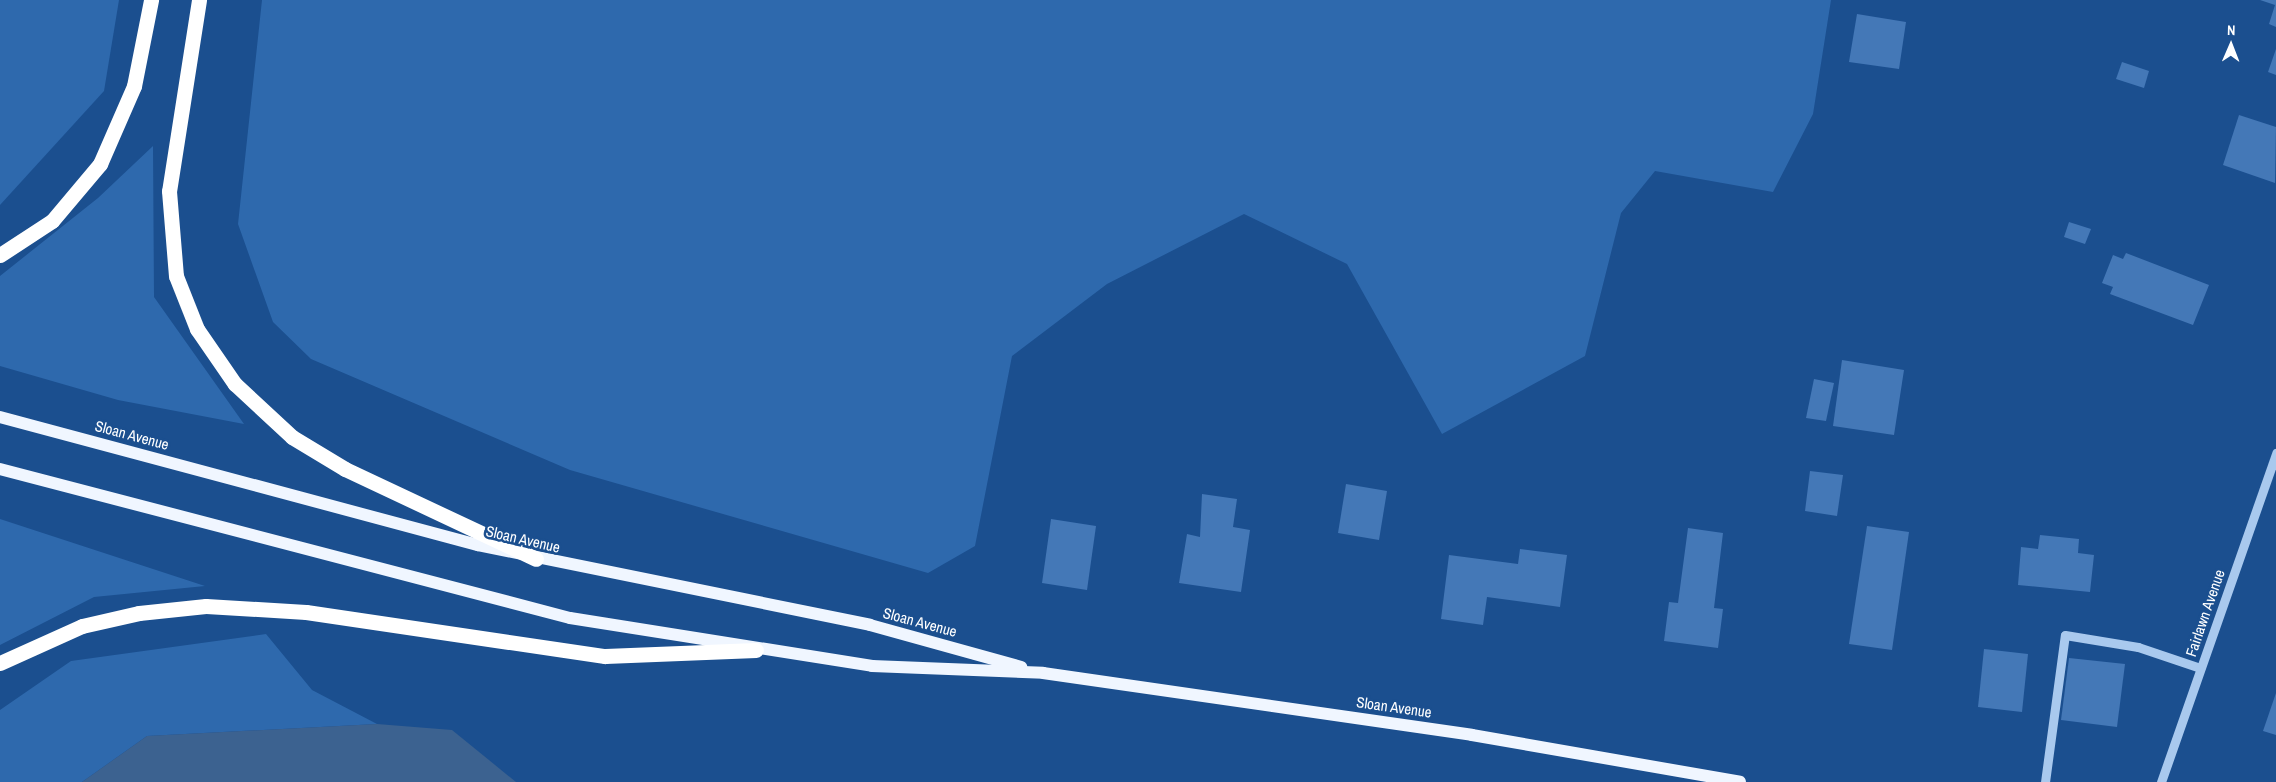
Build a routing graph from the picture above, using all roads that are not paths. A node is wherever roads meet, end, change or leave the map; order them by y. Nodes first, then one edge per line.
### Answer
1 (151, 0) edge
2 (199, 0) edge
3 (0, 255) edge
4 (0, 417) edge
5 (2276, 453) edge
6 (0, 470) edge
7 (536, 559) junction
8 (756, 650) junction
9 (0, 663) edge
10 (2200, 668) junction
11 (1043, 673) junction
12 (1740, 782) edge
13 (2045, 782) edge
14 (2162, 782) edge

1 - 3 highway
2 - 7 highway
4 - 7 main road, Sloan Avenue
5 - 10 street, Fairlawn Avenue
6 - 8 main road, Sloan Avenue
7 - 11 main road, Sloan Avenue
8 - 9 highway
8 - 11 main road, Sloan Avenue
10 - 13 street
10 - 14 street, Fairlawn Avenue
11 - 12 main road, Sloan Avenue

